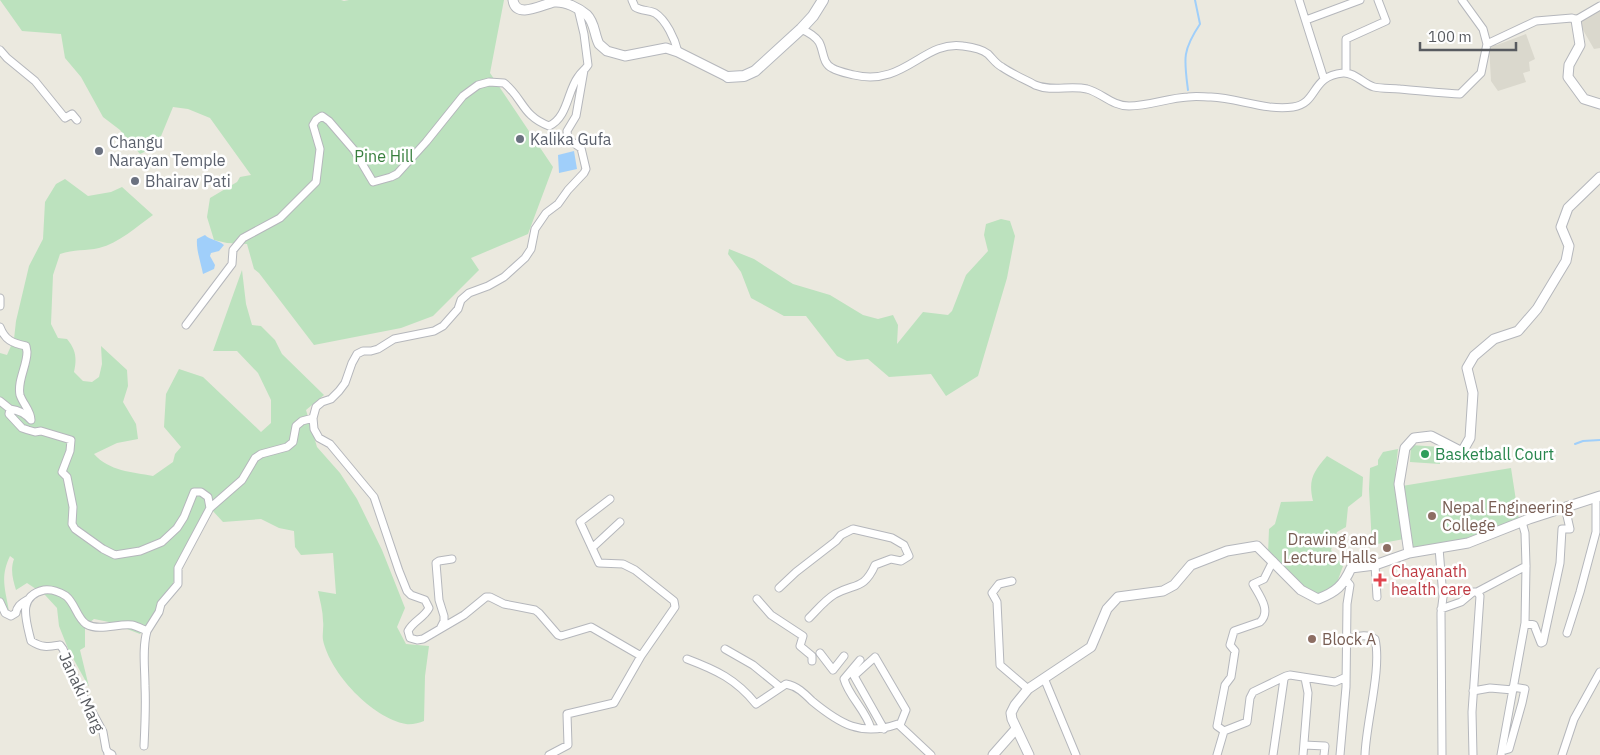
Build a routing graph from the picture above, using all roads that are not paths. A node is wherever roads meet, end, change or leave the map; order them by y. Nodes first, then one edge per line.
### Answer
1 (513, 0) edge
2 (632, 0) edge
3 (823, 0) edge
4 (1299, 0) edge
5 (1360, 0) edge
6 (1378, 0) edge
7 (1462, 0) edge
8 (1600, 6) edge
9 (578, 9) junction
10 (1306, 20) junction
11 (1576, 20) junction
12 (801, 29) junction
13 (1487, 44) junction
14 (0, 50) edge
15 (678, 52) junction
16 (584, 70) junction
17 (1346, 73) junction
18 (728, 77) joint
19 (1324, 78) junction
20 (1600, 104) edge
21 (77, 120) dead end
22 (1600, 176) edge
23 (0, 298) edge
24 (0, 306) edge
25 (186, 325) dead end
26 (0, 327) edge
27 (0, 401) edge
28 (10, 409) junction
29 (313, 418) junction
30 (1598, 496) edge
31 (610, 499) dead end
32 (1565, 507) junction
33 (210, 508) junction
34 (620, 522) dead end
35 (1522, 522) junction
36 (592, 548) junction
37 (1439, 548) junction
38 (1409, 553) junction
39 (452, 559) dead end
40 (1273, 561) junction
41 (1376, 564) junction
42 (1526, 566) junction
43 (1346, 580) junction
44 (1012, 581) dead end
45 (779, 588) dead end
46 (1477, 592) junction
47 (1377, 597) dead end
48 (757, 599) dead end
49 (27, 600) junction
50 (0, 602) edge
51 (1441, 609) junction
52 (809, 618) dead end
53 (1525, 623) junction
54 (440, 629) junction
55 (147, 630) junction
56 (1567, 633) dead end
57 (1347, 639) junction
58 (725, 649) dead end
59 (820, 653) dead end
60 (641, 656) junction
61 (844, 656) dead end
62 (687, 659) dead end
63 (860, 660) dead end
64 (812, 662) dead end
65 (1600, 672) edge
66 (1286, 676) junction
67 (1346, 677) junction
68 (1044, 678) junction
69 (1305, 678) junction
70 (780, 687) junction
71 (1513, 688) junction
72 (1028, 690) junction
73 (1473, 691) junction
74 (900, 725) junction
75 (871, 729) junction
76 (884, 729) junction
77 (1016, 729) junction
78 (1224, 730) junction
79 (1304, 745) junction
80 (144, 746) dead end
81 (1502, 753) edge
82 (110, 754) edge
83 (549, 755) edge
84 (931, 755) edge
85 (993, 755) edge
86 (1029, 755) edge
87 (1076, 755) edge
88 (1218, 755) edge
89 (1273, 755) edge
90 (1303, 755) edge
91 (1324, 755) edge
92 (1340, 755) edge
93 (1365, 755) edge
94 (1442, 755) edge
95 (1473, 755) edge
96 (1562, 755) edge

1 - 9 street
2 - 15 street
3 - 12 main road
4 - 10 street
5 - 10 street
6 - 17 street
7 - 13 street
8 - 11 street
9 - 15 street
9 - 16 street
10 - 19 street
11 - 13 street
11 - 20 street
12 - 18 main road
12 - 19 street
13 - 17 street
14 - 21 street
15 - 18 street
16 - 25 street
16 - 29 street
17 - 19 street
22 - 38 street
23 - 24 street
26 - 28 street
27 - 28 street
28 - 33 street
29 - 33 street
29 - 54 street
30 - 32 street
30 - 56 street
31 - 36 street
32 - 35 street
32 - 53 street
33 - 55 street
34 - 36 street
35 - 37 street
35 - 42 street
36 - 60 street
37 - 38 street
37 - 51 street
38 - 41 street
39 - 54 street
40 - 43 street
40 - 68 street
40 - 78 street
41 - 43 street
41 - 47 street
42 - 46 street
42 - 53 street
43 - 57 street
44 - 72 street
45 - 52 street
46 - 51 street
46 - 73 street
48 - 64 street
49 - 50 street
49 - 55 street
49 - 82 street, Janaki Marg
51 - 94 street
53 - 71 street
54 - 60 street
55 - 80 street
57 - 67 street
57 - 93 street
58 - 70 street
59 - 61 street
60 - 83 street
62 - 70 street
63 - 75 street
65 - 96 street
66 - 69 street
66 - 78 street
66 - 89 street
67 - 69 street
67 - 92 street
68 - 72 street
68 - 87 street
69 - 79 street
70 - 75 street
71 - 73 street
71 - 81 street
71 - 81 street
72 - 77 street
73 - 95 street
74 - 76 street
74 - 76 street
74 - 84 street
75 - 76 street
77 - 85 street
77 - 86 street
78 - 88 street
79 - 90 street
79 - 91 street

